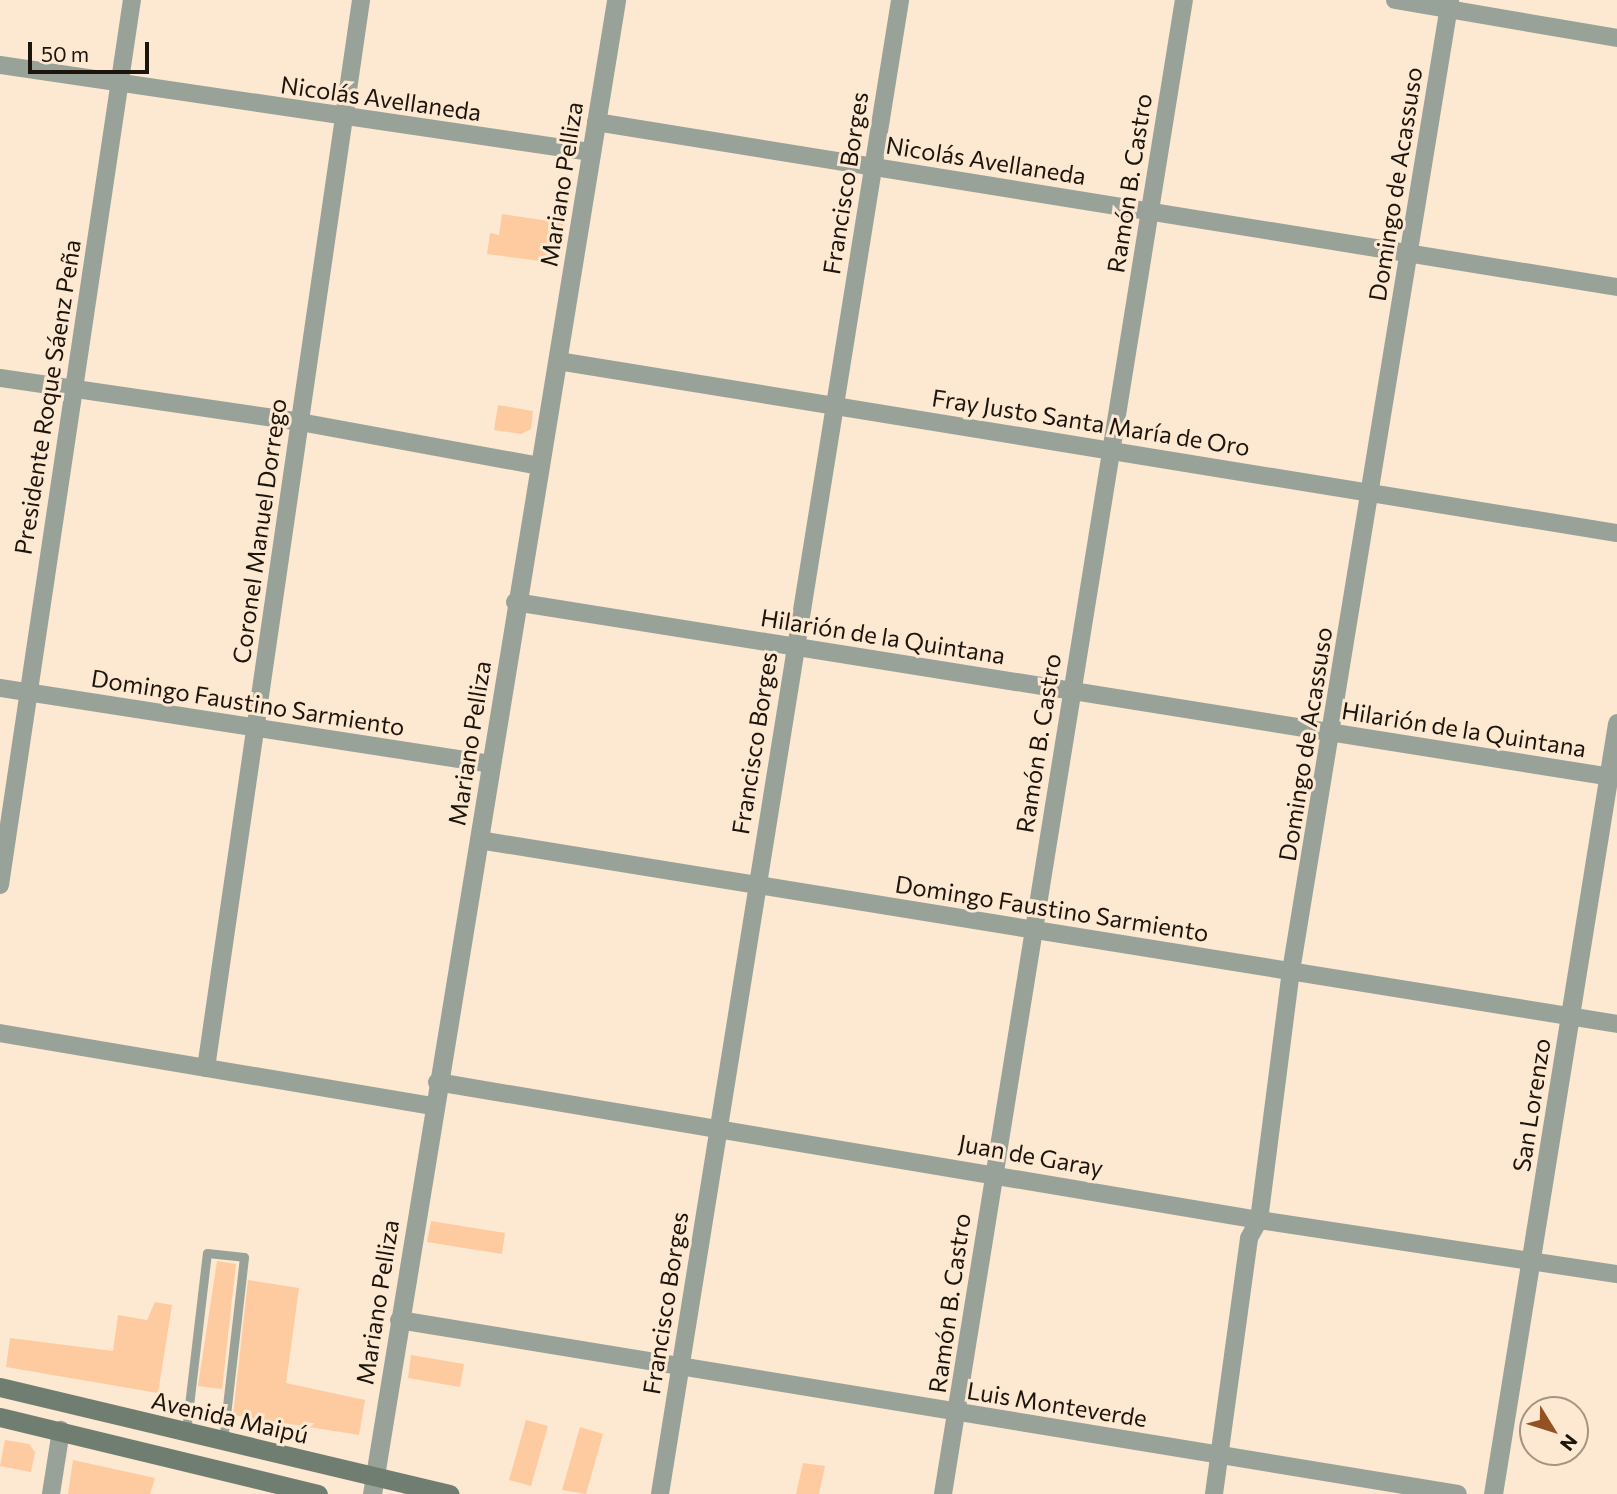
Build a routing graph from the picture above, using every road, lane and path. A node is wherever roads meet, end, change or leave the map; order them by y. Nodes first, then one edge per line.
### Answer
1 (132, 0) edge
2 (361, 0) edge
3 (616, 0) edge
4 (900, 0) edge
5 (1184, 0) edge
6 (1395, 0) edge
7 (1450, 4) edge
8 (1617, 38) edge
9 (0, 65) edge
10 (120, 83) junction
11 (342, 118) junction
12 (596, 122) junction
13 (590, 152) junction
14 (873, 167) junction
15 (1149, 211) junction
16 (1408, 253) junction
17 (1617, 286) edge
18 (558, 361) junction
19 (0, 378) edge
20 (72, 392) junction
21 (834, 405) junction
22 (300, 422) junction
23 (1111, 450) junction
24 (538, 466) junction
25 (1370, 493) junction
26 (1617, 533) edge
27 (515, 602) junction
28 (794, 646) junction
29 (0, 688) edge
30 (1072, 691) junction
31 (26, 692) junction
32 (1617, 723) edge
33 (254, 730) junction
34 (1333, 734) junction
35 (490, 764) junction
36 (1613, 778) edge
37 (479, 840) junction
38 (0, 885) edge
39 (755, 885) junction
40 (1033, 930) junction
41 (1291, 971) junction
42 (1570, 1016) junction
43 (1617, 1024) edge
44 (0, 1033) edge
45 (206, 1068) junction
46 (437, 1082) junction
47 (433, 1106) junction
48 (716, 1127) junction
49 (993, 1172) junction
50 (1259, 1220) junction
51 (1531, 1260) junction
52 (1617, 1274) edge
53 (399, 1320) junction
54 (681, 1368) junction
55 (0, 1387) edge
56 (958, 1413) junction
57 (0, 1417) edge
58 (61, 1430) junction
59 (186, 1432) junction
60 (223, 1440) junction
61 (1220, 1456) junction
62 (374, 1484) edge
63 (51, 1494) edge
64 (318, 1494) edge
65 (449, 1494) edge
66 (660, 1494) edge
67 (943, 1494) edge
68 (1214, 1494) edge
69 (1458, 1494) edge
70 (1493, 1494) edge

1 - 10 street, Presidente Roque Sáenz Peña
2 - 11 street, Coronel Manuel Dorrego
3 - 12 street, Mariano Pelliza
4 - 14 street, Francisco Borges
5 - 15 street, Ramón B. Castro
6 - 7 street
7 - 8 street
7 - 16 street, Domingo de Acassuso
9 - 10 street, Nicolás Avellaneda
10 - 11 street, Nicolás Avellaneda
10 - 20 street, Presidente Roque Sáenz Peña
11 - 13 street, Nicolás Avellaneda
11 - 22 street, Coronel Manuel Dorrego
12 - 13 street, Mariano Pelliza
12 - 14 street, Nicolás Avellaneda
13 - 18 street, Mariano Pelliza
14 - 15 street, Nicolás Avellaneda
14 - 21 street, Francisco Borges
15 - 16 street, Nicolás Avellaneda
15 - 23 street, Ramón B. Castro
16 - 17 street, Nicolás Avellaneda
16 - 25 street, Domingo de Acassuso
18 - 21 street, Fray Justo Santa María de Oro
18 - 24 street, Mariano Pelliza
19 - 20 street
20 - 22 street
20 - 31 street, Presidente Roque Sáenz Peña
21 - 23 street, Fray Justo Santa María de Oro
21 - 28 street, Francisco Borges
22 - 24 street
22 - 33 street, Coronel Manuel Dorrego
23 - 25 street, Fray Justo Santa María de Oro
23 - 30 street, Ramón B. Castro
24 - 27 street, Mariano Pelliza
25 - 26 street, Fray Justo Santa María de Oro
25 - 34 street, Domingo de Acassuso
27 - 28 street, Hilarión de la Quintana
27 - 35 street, Mariano Pelliza
28 - 30 street, Hilarión de la Quintana
28 - 39 street, Francisco Borges
29 - 31 street, Domingo Faustino Sarmiento
30 - 34 street, Hilarión de la Quintana
30 - 40 street, Ramón B. Castro
31 - 33 street, Domingo Faustino Sarmiento
31 - 38 street, Presidente Roque Sáenz Peña
32 - 36 street, San Lorenzo
33 - 35 street, Domingo Faustino Sarmiento
33 - 45 street, Coronel Manuel Dorrego
34 - 36 street, Hilarión de la Quintana
34 - 41 street, Domingo de Acassuso
35 - 37 street, Mariano Pelliza
36 - 42 street, San Lorenzo
37 - 39 street, Domingo Faustino Sarmiento
37 - 46 street, Mariano Pelliza
39 - 40 street, Domingo Faustino Sarmiento
39 - 48 street, Francisco Borges
40 - 41 street, Domingo Faustino Sarmiento
40 - 49 street, Ramón B. Castro
41 - 42 street, Domingo Faustino Sarmiento
41 - 50 street, Domingo de Acassuso
42 - 43 street, Domingo Faustino Sarmiento
42 - 51 street, San Lorenzo
44 - 45 street
45 - 47 street
46 - 47 street, Mariano Pelliza
46 - 48 street, Juan de Garay
47 - 53 street, Mariano Pelliza
48 - 49 street, Juan de Garay
48 - 54 street, Francisco Borges
49 - 50 street, Juan de Garay
49 - 56 street, Ramón B. Castro
50 - 51 street, Juan de Garay
50 - 61 street, Domingo de Acassuso
51 - 52 street, Juan de Garay
51 - 70 street, San Lorenzo
53 - 54 street, Luis Monteverde
53 - 62 street, Mariano Pelliza
54 - 56 street, Luis Monteverde
54 - 66 street, Francisco Borges
55 - 59 main road, Avenida Maipú
56 - 61 street, Luis Monteverde
56 - 67 street, Ramón B. Castro
57 - 58 main road
58 - 63 street
58 - 64 main road
59 - 60 main road, Avenida Maipú
59 - 60 lane
60 - 62 main road, Avenida Maipú
61 - 68 street, Domingo de Acassuso
61 - 69 street, Luis Monteverde
62 - 65 main road, Avenida Maipú

